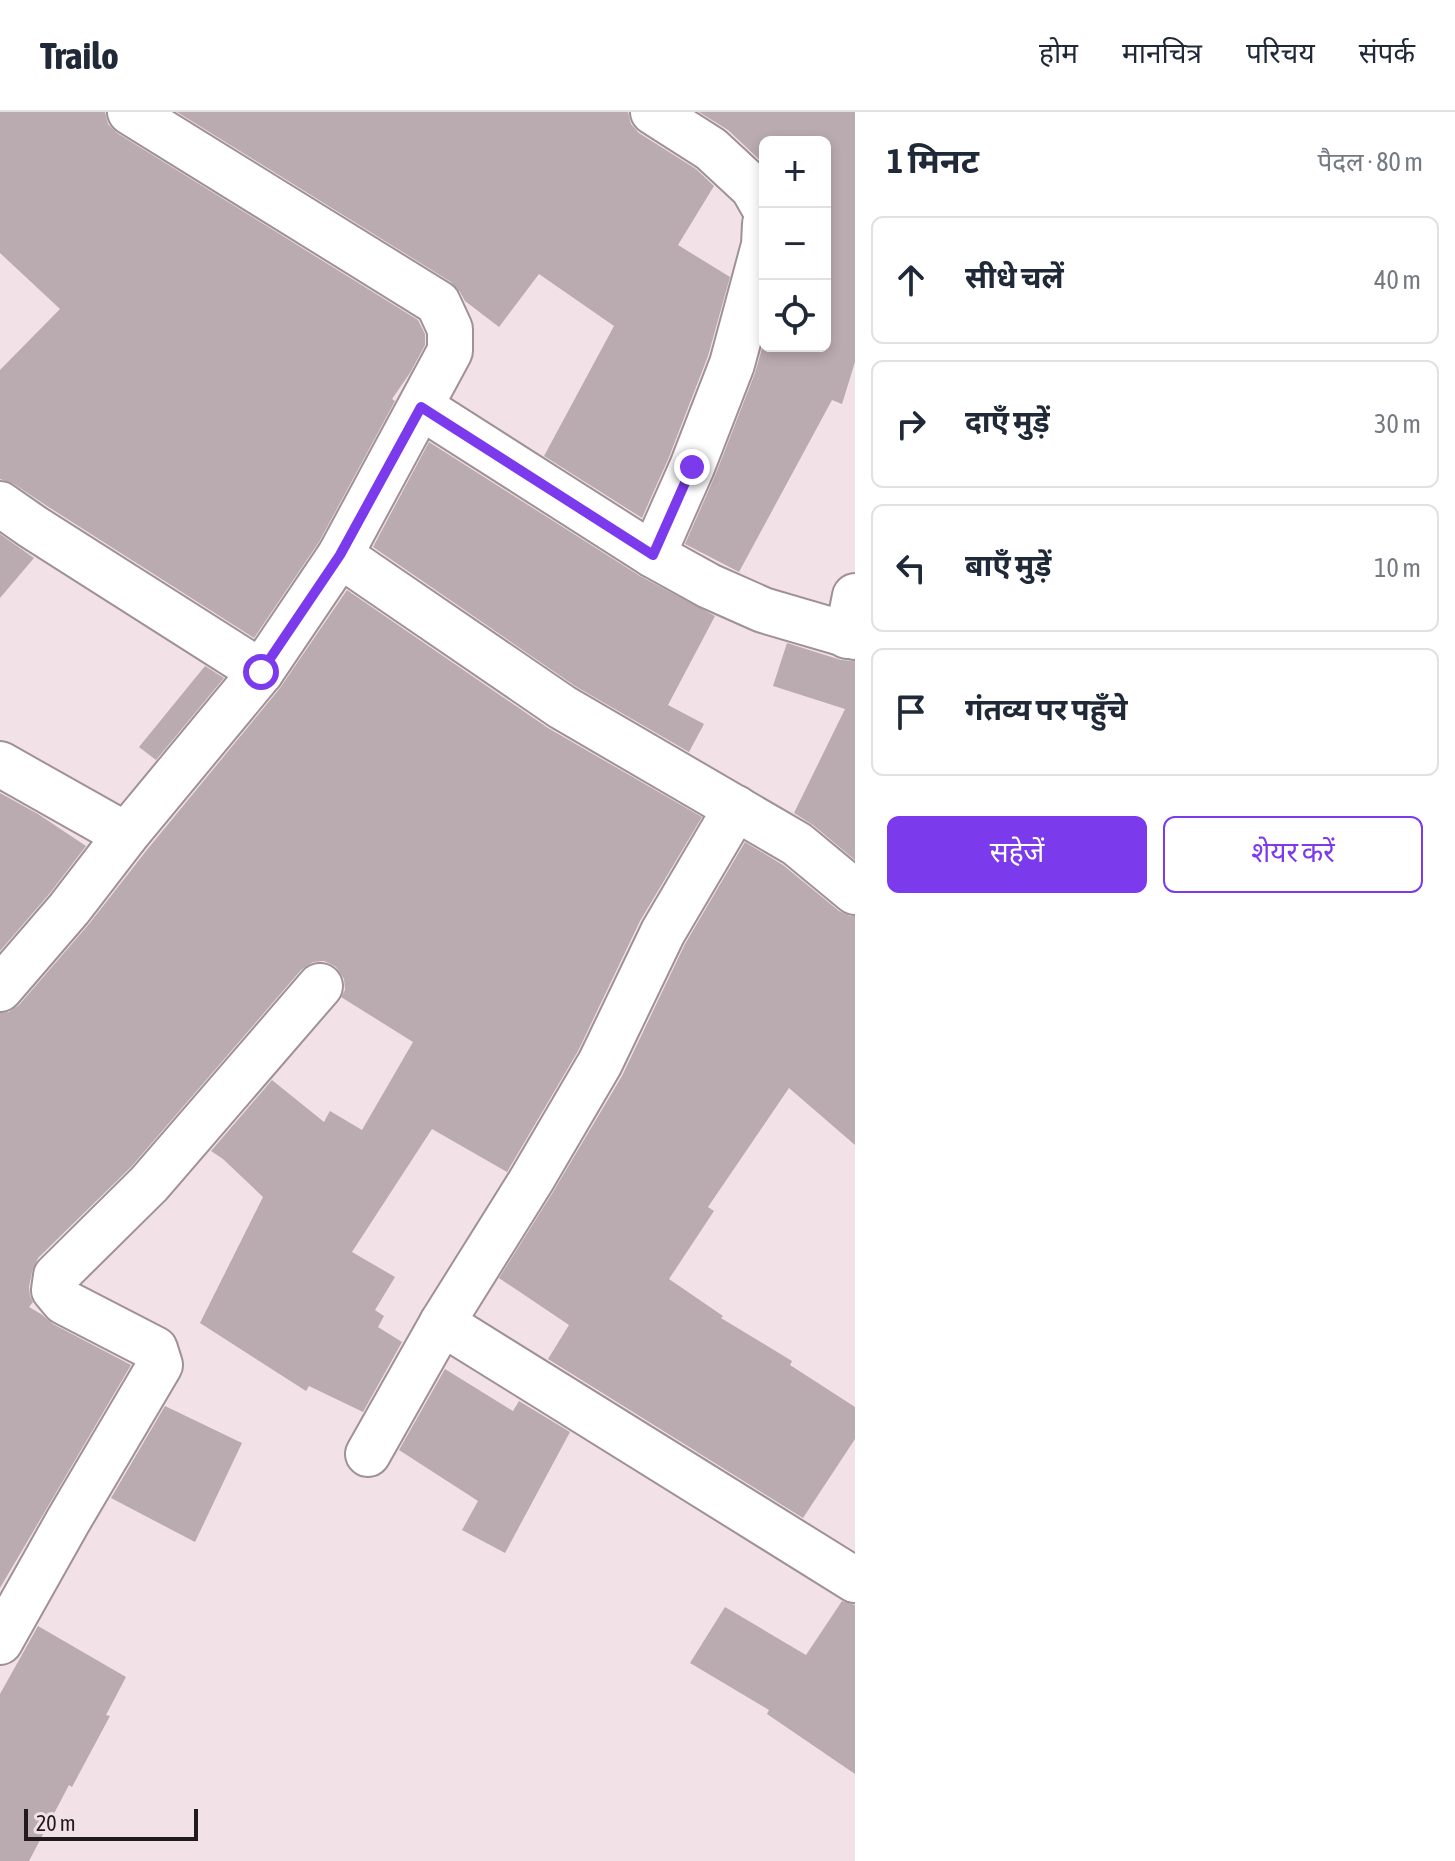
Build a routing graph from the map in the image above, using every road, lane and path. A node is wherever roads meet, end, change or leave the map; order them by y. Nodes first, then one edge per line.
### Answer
1 (130, 112) edge
2 (653, 112) edge
3 (714, 131) edge
4 (764, 208) edge
5 (759, 264) edge
6 (421, 407) junction
7 (0, 504) edge
8 (340, 555) junction
9 (653, 555) junction
10 (852, 623) edge
11 (261, 672) junction
12 (0, 764) edge
13 (736, 808) junction
14 (126, 835) junction
15 (855, 892) edge
16 (320, 986) dead end
17 (0, 989) edge
18 (442, 1323) junction
19 (368, 1454) dead end
20 (855, 1580) edge
21 (0, 1642) edge

1 - 6 street
2 - 3 street
3 - 4 street
5 - 9 street
6 - 8 street
6 - 9 street
7 - 11 street
8 - 11 street
8 - 13 street
9 - 10 street
11 - 14 street
12 - 14 street
13 - 15 street
13 - 18 street
14 - 17 street
16 - 21 street
18 - 19 street
18 - 20 street

